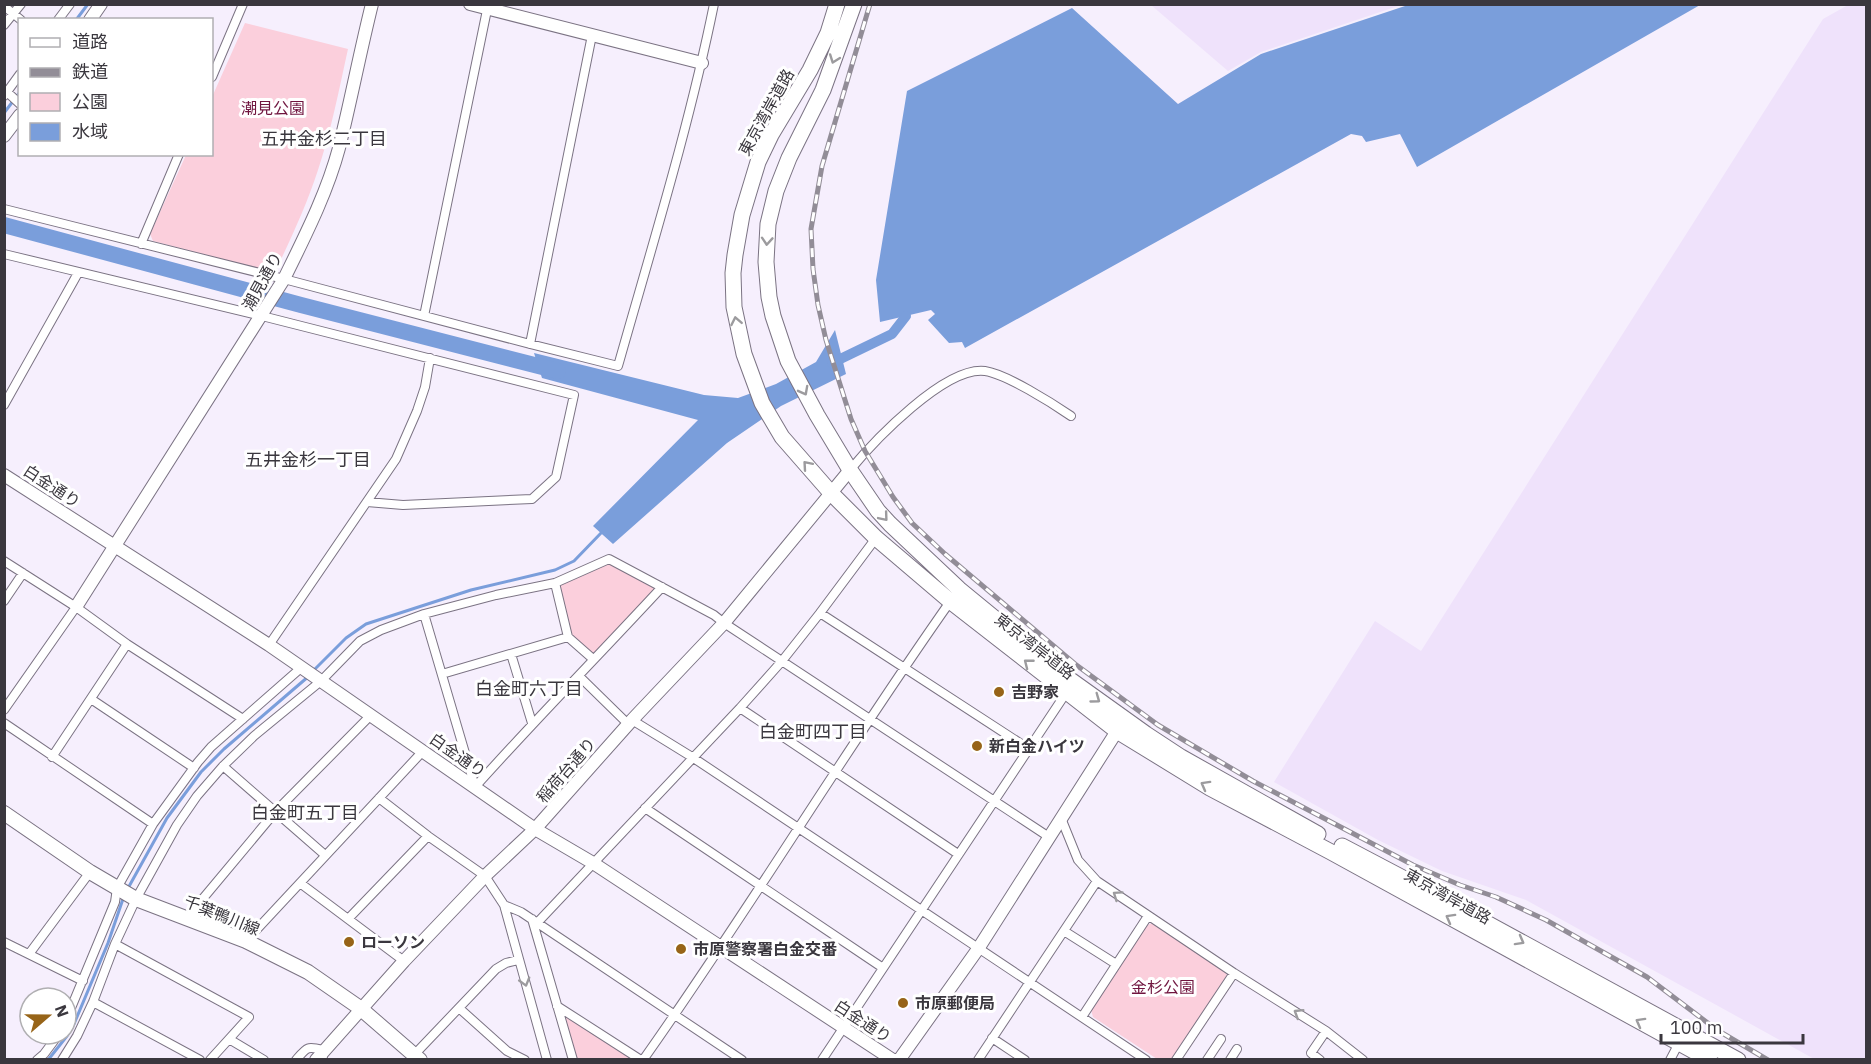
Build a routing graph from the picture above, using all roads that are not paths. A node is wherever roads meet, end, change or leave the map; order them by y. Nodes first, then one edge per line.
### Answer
1 (21, 4) edge
2 (70, 4) edge
3 (101, 4) edge
4 (243, 4) edge
5 (372, 4) edge
6 (470, 4) edge
7 (714, 4) edge
8 (837, 4) edge
9 (854, 4) edge
10 (4, 6) edge
11 (488, 7) edge
12 (14, 13) junction
13 (19, 18) edge
14 (60, 18) edge
15 (91, 18) edge
16 (4, 25) edge
17 (592, 35) junction
18 (702, 63) junction
19 (213, 75) edge
20 (18, 77) edge
21 (6, 94) edge
22 (18, 118) edge
23 (4, 136) edge
24 (178, 156) edge
25 (4, 209) edge
26 (141, 244) junction
27 (4, 254) edge
28 (78, 273) junction
29 (284, 279) junction
30 (262, 316) junction
31 (424, 316) junction
32 (530, 344) junction
33 (430, 358) junction
34 (7, 395) edge
35 (4, 405) edge
36 (1071, 416) dead end
37 (850, 470) junction
38 (4, 475) edge
39 (831, 493) junction
40 (367, 502) junction
41 (876, 538) junction
42 (116, 546) junction
43 (4, 561) edge
44 (23, 573) junction
45 (555, 584) junction
46 (662, 586) junction
47 (955, 595) junction
48 (4, 601) edge
49 (76, 607) junction
50 (820, 613) junction
51 (424, 614) junction
52 (724, 624) junction
53 (568, 637) junction
54 (127, 644) junction
55 (269, 645) junction
56 (511, 654) junction
57 (593, 659) junction
58 (782, 661) junction
59 (302, 667) junction
60 (904, 668) junction
61 (442, 674) junction
62 (579, 676) junction
63 (321, 681) junction
64 (1066, 693) junction
65 (91, 699) junction
66 (740, 708) junction
67 (4, 710) edge
68 (371, 715) junction
69 (243, 719) junction
70 (870, 719) junction
71 (630, 722) junction
72 (4, 723) edge
73 (532, 723) junction
74 (1117, 731) junction
75 (1029, 749) junction
76 (423, 751) junction
77 (52, 757) junction
78 (692, 757) junction
79 (223, 766) junction
80 (194, 768) junction
81 (836, 772) junction
82 (475, 787) junction
83 (379, 798) junction
84 (994, 801) junction
85 (645, 808) junction
86 (276, 811) junction
87 (4, 813) edge
88 (1061, 818) junction
89 (153, 824) junction
90 (799, 828) junction
91 (536, 829) junction
92 (428, 836) junction
93 (1049, 837) junction
94 (958, 854) junction
95 (325, 855) junction
96 (593, 863) junction
97 (90, 872) junction
98 (485, 876) junction
99 (1097, 881) junction
100 (300, 882) junction
101 (762, 885) junction
102 (117, 888) junction
103 (136, 899) junction
104 (504, 905) junction
105 (921, 911) junction
106 (1148, 916) junction
107 (190, 918) junction
108 (349, 918) junction
109 (534, 921) junction
110 (1064, 931) junction
111 (246, 941) junction
112 (116, 944) junction
113 (6, 945) edge
114 (720, 947) junction
115 (978, 949) junction
116 (29, 954) junction
117 (518, 960) junction
118 (404, 961) junction
119 (1116, 964) junction
120 (883, 968) junction
121 (1234, 973) junction
122 (83, 981) junction
123 (1029, 982) junction
124 (78, 992) edge
125 (93, 1002) junction
126 (557, 1006) junction
127 (360, 1008) junction
128 (459, 1008) junction
129 (674, 1015) junction
130 (1082, 1017) junction
131 (843, 1027) junction
132 (1326, 1031) junction
133 (992, 1038) junction
134 (1221, 1039) dead end
135 (229, 1040) junction
136 (1679, 1043) junction
137 (50, 1046) edge
138 (1237, 1049) dead end
139 (321, 1056) edge
140 (417, 1057) edge
141 (66, 1058) edge
142 (37, 1059) edge
143 (200, 1059) edge
144 (210, 1059) edge
145 (264, 1059) edge
146 (296, 1059) edge
147 (525, 1059) edge
148 (547, 1059) edge
149 (573, 1059) edge
150 (642, 1059) edge
151 (742, 1059) edge
152 (822, 1059) edge
153 (893, 1059) edge
154 (899, 1059) edge
155 (978, 1059) edge
156 (1024, 1059) edge
157 (1146, 1059) edge
158 (1176, 1059) edge
159 (1207, 1059) edge
160 (1230, 1059) edge
161 (1320, 1059) edge
162 (1363, 1059) edge
163 (1670, 1059) edge
164 (1710, 1059) edge
165 (1738, 1059) edge

1 - 12 street
2 - 14 street
3 - 15 street
4 - 19 street
5 - 29 street, 潮見通り
6 - 11 street
7 - 18 street
39 -> 8 highway, 東京湾岸道路
9 -> 37 highway, 東京湾岸道路
10 - 12 street
11 - 17 street
11 - 31 street
12 - 13 street
12 - 16 street
17 - 18 street
17 - 32 street
18 - 32 street
20 - 21 street
22 - 23 street
24 - 26 street
25 - 26 street
26 - 29 street
27 - 28 street
28 - 30 street
28 - 34 street
29 - 30 street, 潮見通り
29 - 31 street
30 - 33 street
30 - 42 street, 潮見通り
31 - 32 street
33 - 40 street
33 - 40 street
34 - 35 street
36 - 37 street
37 - 39 street, 稲荷台通り
37 -> 47 highway, 東京湾岸道路
38 - 42 street, 白金通り
39 - 41 highway, 東京湾岸道路
39 - 52 street, 稲荷台通り
40 - 55 street
41 - 47 highway, 東京湾岸道路
41 - 50 street
42 - 49 street, 潮見通り
42 - 55 street, 白金通り
43 - 44 street
44 - 48 street
44 - 49 street
45 - 46 street
45 - 51 street
45 - 53 street
46 - 52 street
46 - 57 street
47 - 60 street
64 -> 47 highway, 東京湾岸道路
47 -> 165 highway, 東京湾岸道路
49 - 54 street
49 - 67 street
50 - 58 street
50 - 60 street
51 - 61 street
51 - 63 street
52 - 58 street
52 - 71 street, 稲荷台通り
53 - 56 street
53 - 57 street
54 - 65 street
54 - 69 street
55 - 59 street, 白金通り
56 - 61 street
56 - 73 street
57 - 62 street
58 - 66 street
58 - 70 street
59 - 63 street, 白金通り
59 - 69 street
60 - 70 street
60 - 75 street
61 - 82 street
62 - 71 street
62 - 73 street
63 - 68 street, 白金通り
63 - 79 street
64 - 74 highway, 東京湾岸道路
64 - 75 street
65 - 77 street
65 - 80 street
66 - 78 street
66 - 81 street
68 - 76 street, 白金通り
68 - 86 street
69 - 80 street
70 - 81 street
70 - 84 street
71 - 78 street
71 - 91 street, 稲荷台通り
72 - 77 street
73 - 82 street
74 - 88 street
136 -> 74 highway, 東京湾岸道路
75 - 84 street
76 - 82 street, 白金通り
76 - 83 street
77 - 89 street
78 - 85 street
78 - 90 street
79 - 86 street
79 - 103 street
80 - 89 street
81 - 90 street
81 - 94 street
82 - 91 street, 白金通り
83 - 92 street
83 - 95 street
84 - 93 street
84 - 94 street
85 - 96 street
85 - 101 street
86 - 95 street
86 - 107 street
87 - 97 main road, 千葉鴨川線
88 - 93 street
88 - 99 street
89 - 102 street
90 - 101 street
90 - 105 street
91 - 96 street, 白金通り
91 - 98 street, 稲荷台通り
92 - 98 street
92 - 108 street
93 - 115 street
94 - 105 street
95 - 100 street
96 - 109 street
96 - 114 street, 白金通り
97 - 102 main road, 千葉鴨川線
97 - 116 street
98 - 104 street
98 - 118 street, 稲荷台通り
106 -> 99 street
99 - 110 street
100 - 108 street
100 - 111 street
101 - 114 street
101 - 120 street
102 - 103 main road, 千葉鴨川線
102 - 122 street
103 - 107 main road, 千葉鴨川線
103 - 112 street
104 - 109 street
104 - 117 street
105 - 115 street
105 - 120 street
106 - 119 street
106 - 121 street
107 - 111 main road, 千葉鴨川線
108 - 118 street
109 - 126 street
109 - 129 street
110 - 119 street
110 - 123 street
111 - 127 main road, 千葉鴨川線
112 - 125 street
112 - 135 street
113 - 116 street
114 - 129 street
114 - 131 street, 白金通り
115 - 123 street
115 - 154 street
116 - 122 street
117 - 128 street
117 -> 148 street
118 - 127 street, 稲荷台通り
119 - 130 street
120 - 131 street
132 -> 121 street
121 - 158 street
122 - 124 street
123 - 130 street
123 - 133 street
125 - 141 street
125 - 143 street
126 - 149 street
126 - 150 street
127 - 139 street, 稲荷台通り
127 - 140 main road, 千葉鴨川線
128 - 140 street
128 - 147 street
129 - 150 street
129 - 151 street
130 - 157 street
131 - 152 street
131 - 153 street, 白金通り
132 - 161 street
132 - 162 street
133 - 155 street
133 - 156 street
134 - 159 street
135 - 144 street
135 - 145 street
136 - 163 street
136 - 164 highway, 東京湾岸道路
137 - 142 street
138 - 160 street
139 - 146 street

